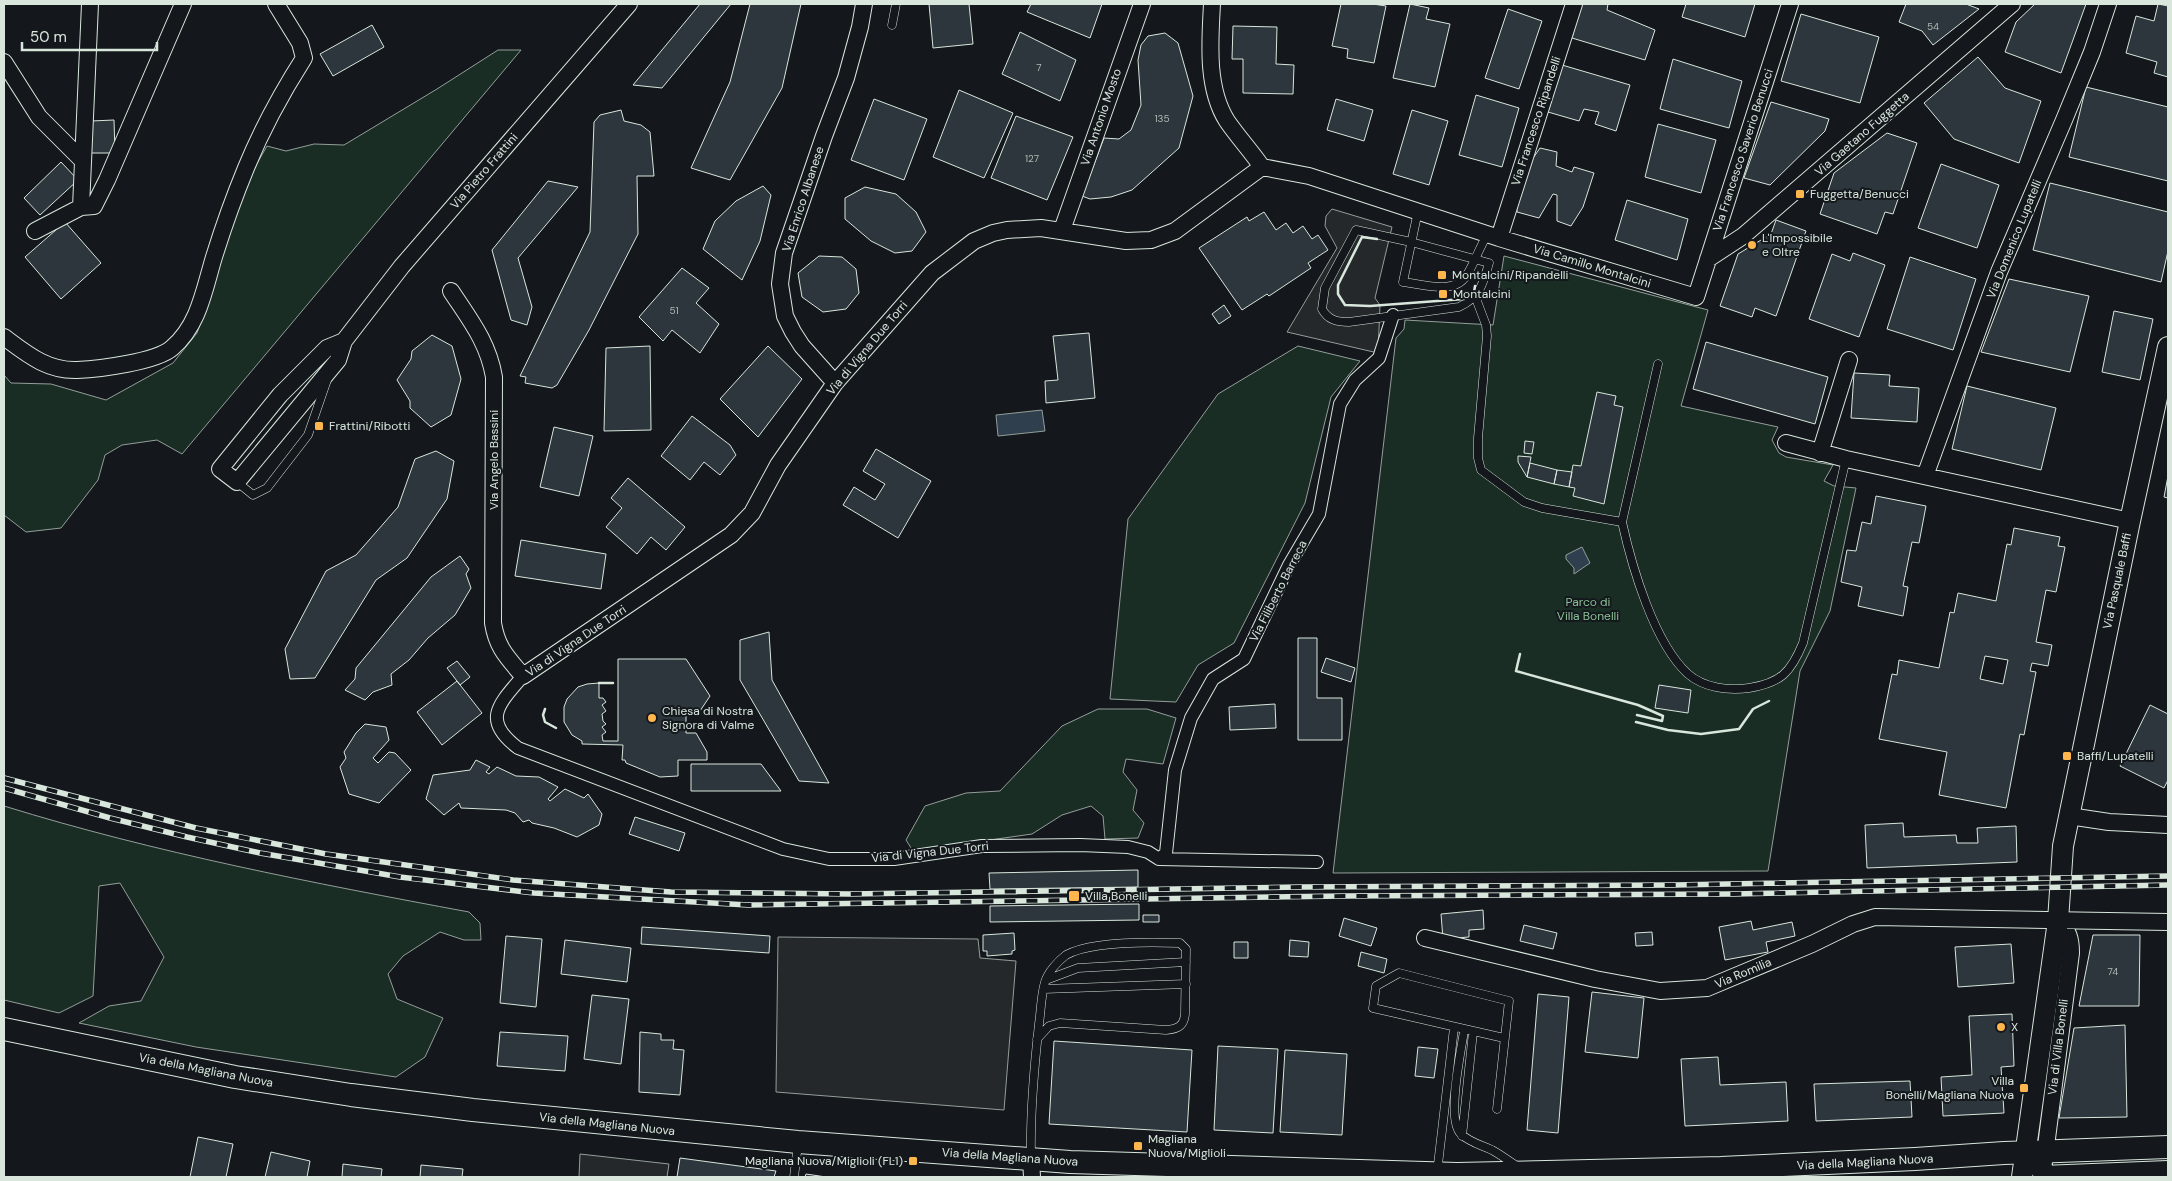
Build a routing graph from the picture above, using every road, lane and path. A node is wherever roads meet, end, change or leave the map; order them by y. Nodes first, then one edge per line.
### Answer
1 (90, 4) edge
2 (183, 4) edge
3 (276, 4) edge
4 (629, 4) edge
5 (864, 4) edge
6 (896, 4) edge
7 (1142, 4) edge
8 (1212, 4) edge
9 (1574, 4) edge
10 (1790, 4) edge
11 (2012, 4) edge
12 (2108, 4) edge
13 (892, 25) dead end
14 (4, 62) edge
15 (83, 161) junction
16 (1262, 167) junction
17 (81, 207) junction
18 (1418, 211) junction
19 (1062, 230) junction
20 (35, 231) dead end
21 (1493, 236) junction
22 (1411, 242) junction
23 (1474, 259) junction
24 (1708, 259) junction
25 (451, 291) dead end
26 (1475, 296) junction
27 (1696, 297) joint
28 (1393, 315) junction
29 (4, 337) edge
30 (344, 341) junction
31 (2168, 347) edge
32 (1849, 360) dead end
33 (1658, 364) dead end
34 (330, 370) junction
35 (836, 383) junction
36 (1786, 443) dead end
37 (1820, 453) junction
38 (1846, 459) junction
39 (1924, 476) junction
40 (237, 482) junction
41 (2130, 521) junction
42 (1622, 522) junction
43 (523, 676) junction
44 (2069, 816) junction
45 (2168, 825) edge
46 (1159, 859) junction
47 (1318, 862) dead end
48 (2058, 921) junction
49 (2168, 922) edge
50 (1425, 938) dead end
51 (1186, 962) junction
52 (1046, 980) junction
53 (1186, 984) junction
54 (1044, 989) junction
55 (1454, 1028) junction
56 (4, 1029) edge
57 (1464, 1031) junction
58 (1473, 1032) junction
59 (1504, 1038) junction
60 (1037, 1039) junction
61 (1497, 1109) dead end
62 (1462, 1136) junction
63 (798, 1142) junction
64 (2168, 1148) edge
65 (2035, 1152) junction
66 (1032, 1168) edge
67 (2168, 1169) edge
68 (1525, 1173) junction
69 (1436, 1174) junction
70 (2042, 1176) edge
71 (794, 1177) edge
72 (2022, 1177) edge

1 - 15 street
2 - 17 street
3 - 29 street
4 - 30 street, Via Pietro Frattini
5 - 35 street, Via Enrico Albanese
6 - 13 lane
7 - 19 street, Via Antonio Mosto
8 - 16 street
9 - 21 street, Via Francesco Ripandelli
10 - 24 street, Via Francesco Saverio Benucci
11 - 24 street, Via Gaetano Fuggetta
12 - 39 street, Via Domenico Lupatelli
14 - 15 street
15 - 17 street
16 - 18 street, Via Camillo Montalcini
16 - 19 street, Via di Vigna Due Torri
17 - 20 street
18 - 21 street, Via Camillo Montalcini
18 - 22 lane
19 - 35 street, Via di Vigna Due Torri
21 - 23 lane
21 - 27 street, Via Camillo Montalcini
22 - 23 lane
22 - 23 lane
22 - 28 lane
23 - 26 lane
24 - 27 street, Via Francesco Saverio Benucci
25 - 43 street, Via Angelo Bassini
26 - 28 lane
26 - 42 lane
28 - 46 street, Via Filiberto Barreca
30 - 34 street, Via Pietro Frattini
30 - 40 street, Via Pietro Frattini
31 - 41 street, Via Pasquale Baffi
32 - 37 street
33 - 42 lane
34 - 40 street, Via Pietro Frattini
34 - 40 lane, Via Pietro Frattini
35 - 43 street, Via di Vigna Due Torri
36 - 37 street
37 - 38 street
38 - 39 street
38 - 42 lane
39 - 41 street
41 - 44 street, Via Pasquale Baffi
43 - 46 street, Via di Vigna Due Torri
44 - 45 street
44 - 48 street, Via di Villa Bonelli
46 - 47 street, Via di Vigna Due Torri
48 - 49 street, Via Romilia
48 - 50 street, Via Romilia
48 - 65 street, Via di Villa Bonelli
51 - 52 lane
51 - 52 lane
51 - 53 lane
52 - 54 lane
53 - 54 lane
53 - 60 lane
54 - 60 lane
55 - 57 lane
55 - 59 lane
55 - 69 lane
56 - 63 main road, Via della Magliana Nuova
57 - 58 lane
57 - 62 lane
58 - 59 lane
58 - 62 lane
59 - 61 lane
60 - 66 lane
62 - 68 lane
63 - 66 main road, Via della Magliana Nuova
63 - 71 lane
64 - 65 main road, Via della Magliana Nuova
65 - 68 main road, Via della Magliana Nuova
65 - 70 street
65 - 72 street, Via di Villa Bonelli
66 - 69 main road, Via della Magliana Nuova
67 - 70 street
68 - 69 main road, Via della Magliana Nuova

